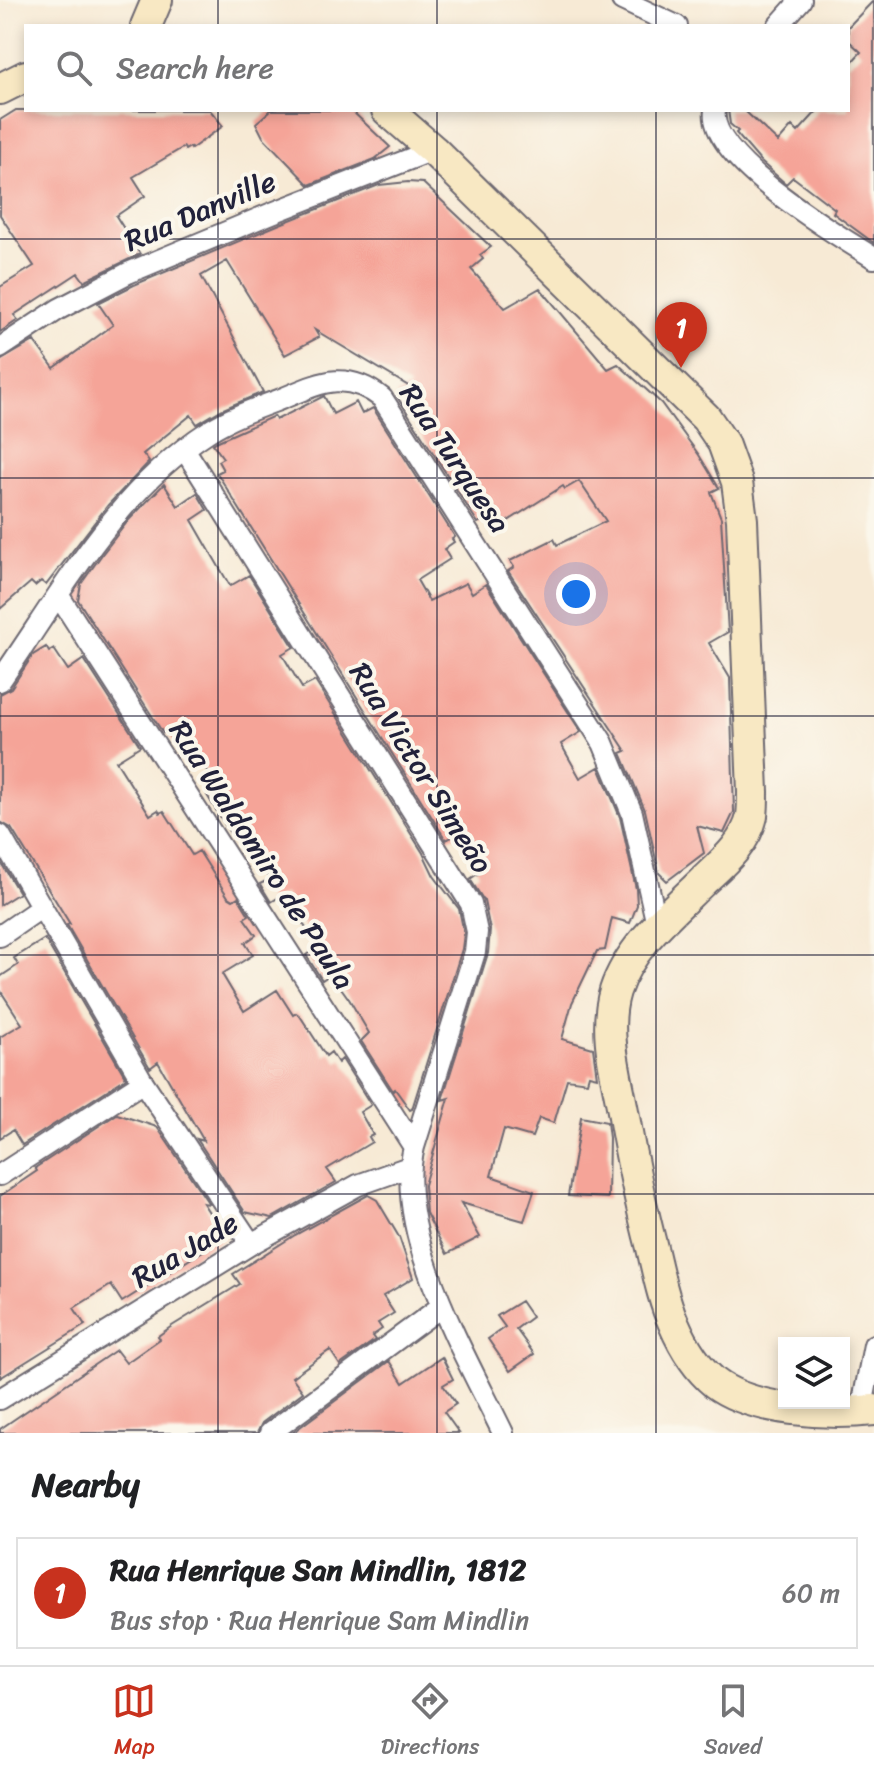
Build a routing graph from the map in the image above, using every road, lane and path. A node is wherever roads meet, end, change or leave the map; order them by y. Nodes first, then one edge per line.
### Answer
1 (157, 0) edge
2 (622, 0) edge
3 (801, 0) edge
4 (147, 24) edge
5 (673, 24) edge
6 (780, 24) edge
7 (24, 77) edge
8 (0, 89) edge
9 (389, 112) edge
10 (715, 112) edge
11 (433, 150) junction
12 (874, 258) edge
13 (0, 348) edge
14 (185, 450) junction
15 (59, 596) junction
16 (0, 681) edge
17 (0, 835) edge
18 (42, 907) junction
19 (657, 925) junction
20 (0, 936) edge
21 (143, 1082) junction
22 (412, 1157) junction
23 (0, 1175) edge
24 (251, 1244) junction
25 (442, 1306) junction
26 (874, 1345) edge
27 (0, 1399) edge
28 (868, 1411) edge
29 (270, 1433) edge
30 (503, 1433) edge

1 - 4 street
2 - 5 street
3 - 6 street
7 - 8 street
9 - 11 street
10 - 12 street
11 - 13 street, Rua Danville
11 - 19 street
14 - 15 street, Rua Turquesa
14 - 19 street, Rua Turquesa
14 - 22 street, Rua Victor Simeão
15 - 16 street, Rua Turquesa
15 - 22 street, Rua Waldomiro de Paula
17 - 18 street
18 - 20 street
18 - 21 street
19 - 28 street
21 - 23 street
21 - 24 street
22 - 24 street, Rua Jade
22 - 25 street
24 - 27 street, Rua Jade
25 - 29 street
25 - 30 street
26 - 28 street

